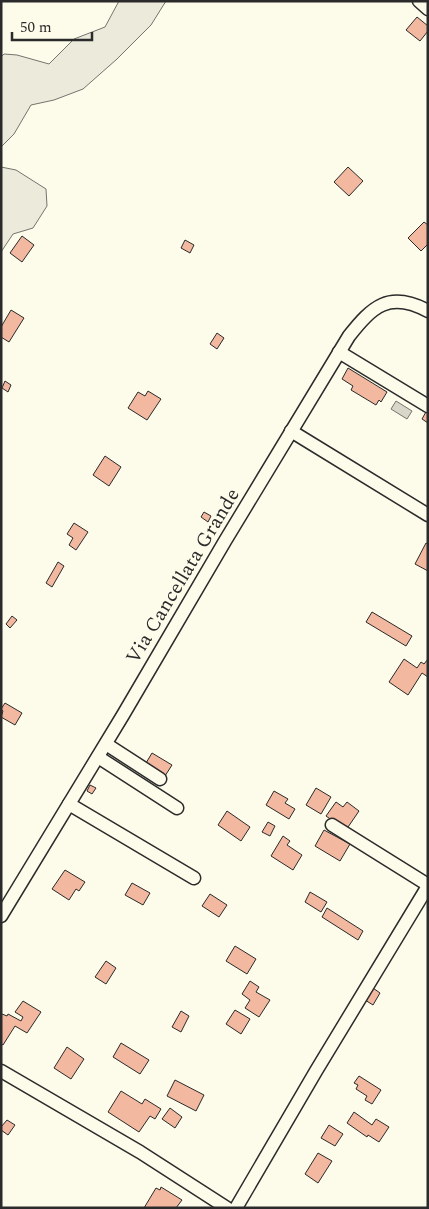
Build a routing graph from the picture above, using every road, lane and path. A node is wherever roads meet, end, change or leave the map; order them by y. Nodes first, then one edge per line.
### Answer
1 (419, 1) edge
2 (428, 9) edge
3 (428, 311) edge
4 (339, 352) junction
5 (428, 406) edge
6 (291, 431) junction
7 (428, 515) edge
8 (106, 744) junction
9 (98, 757) junction
10 (160, 779) dead end
11 (69, 804) junction
12 (177, 808) dead end
13 (332, 825) dead end
14 (194, 878) dead end
15 (428, 885) edge
16 (1, 916) edge
17 (1, 1071) edge
18 (227, 1208) edge
19 (236, 1208) edge

1 - 2 street
3 - 4 street, Via Cancellata Grande
4 - 5 street
4 - 6 street, Via Cancellata Grande
6 - 7 street
6 - 8 street, Via Cancellata Grande
8 - 9 street, Via Cancellata Grande
8 - 10 street
9 - 11 street, Via Cancellata Grande
9 - 12 street
11 - 14 street
11 - 16 street, Via Cancellata Grande
13 - 15 street
15 - 19 street
17 - 18 street

